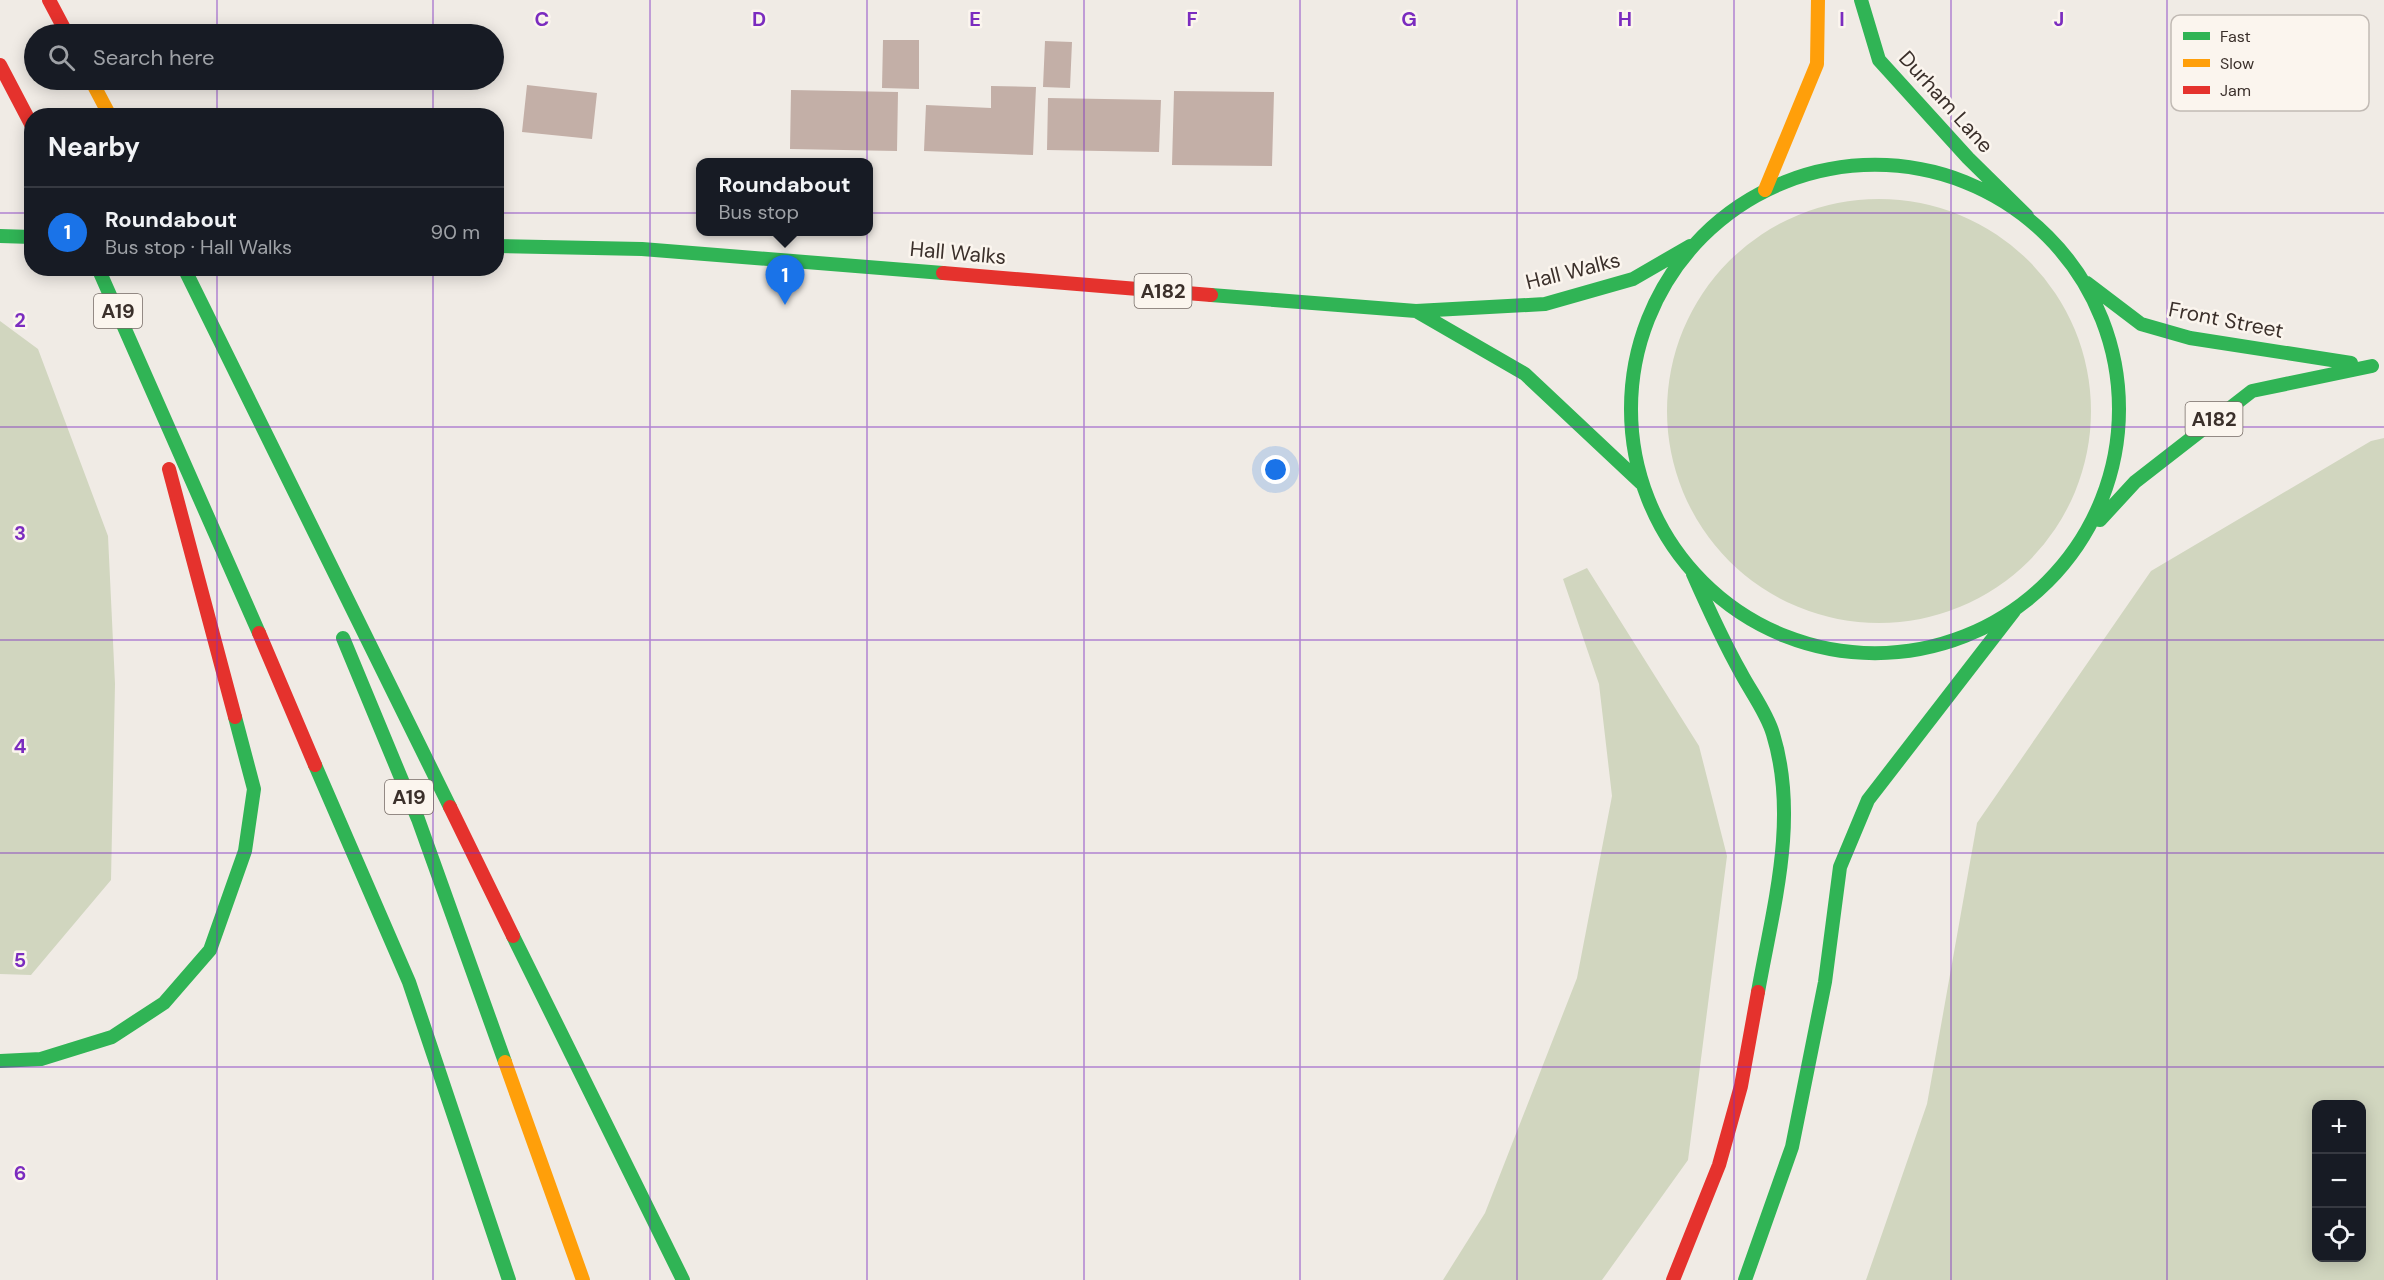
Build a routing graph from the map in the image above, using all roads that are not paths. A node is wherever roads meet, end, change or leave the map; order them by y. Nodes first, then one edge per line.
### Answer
1 (49, 0) edge
2 (1818, 0) edge
3 (1861, 0) edge
4 (62, 24) edge
5 (0, 65) edge
6 (96, 90) edge
7 (106, 108) edge
8 (24, 112) edge
9 (1765, 190) junction
10 (2027, 216) junction
11 (0, 236) edge
12 (24, 237) edge
13 (1694, 243) junction
14 (504, 246) edge
15 (102, 276) edge
16 (188, 276) edge
17 (2085, 282) junction
18 (1416, 311) junction
19 (211, 324) junction
20 (138, 354) junction
21 (2378, 366) edge
22 (1641, 483) junction
23 (2089, 532) junction
24 (298, 533) dead end
25 (1694, 574) junction
26 (2014, 611) junction
27 (335, 621) dead end
28 (0, 1061) edge
29 (509, 1280) edge
30 (583, 1280) edge
31 (683, 1280) edge
32 (1673, 1280) edge
33 (1744, 1280) edge

1 - 4 main road
2 - 9 main road
3 - 10 main road, Durham Lane
5 - 8 main road
6 - 7 main road
9 - 10 main road
9 - 13 main road, Hall Walks
10 - 17 main road, Durham Lane
11 - 12 main road
13 - 18 main road, Hall Walks / A182
13 - 22 main road
14 - 18 main road, Hall Walks / A182
15 - 20 main road, A19
16 - 19 main road
17 - 21 main road, Front Street / A182
17 - 23 main road
18 - 22 main road, Hall Walks / A182
19 - 24 main road
19 - 31 main road
20 - 28 main road
20 - 29 main road, A19
21 - 23 main road, Front Street / A182
22 - 25 main road
23 - 26 main road
25 - 26 main road
25 - 32 main road
26 - 33 main road
27 - 30 main road, A19

